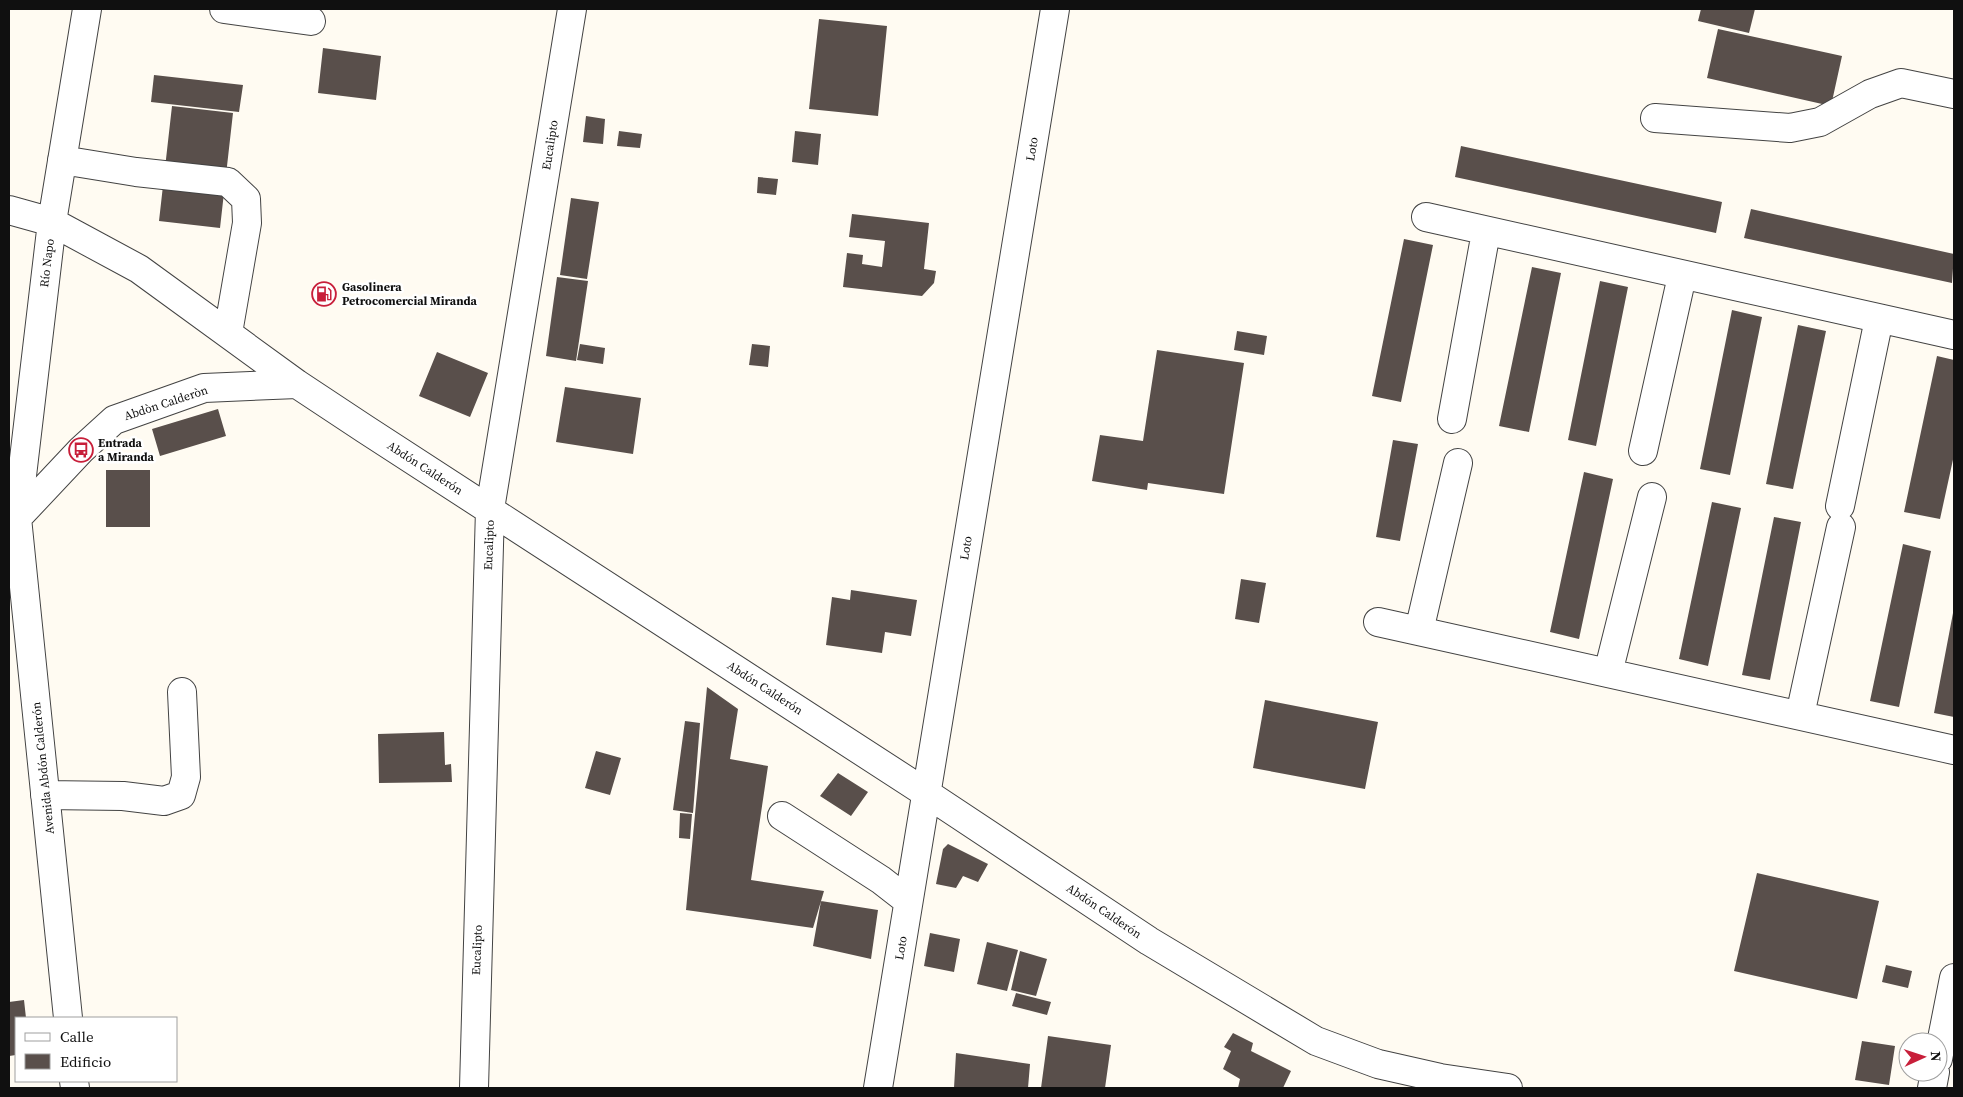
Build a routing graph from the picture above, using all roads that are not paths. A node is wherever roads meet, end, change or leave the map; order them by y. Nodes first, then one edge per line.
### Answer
1 (87, 9) edge
2 (224, 9) edge
3 (572, 9) edge
4 (1055, 9) edge
5 (311, 21) dead end
6 (1954, 94) edge
7 (1655, 118) dead end
8 (62, 160) junction
9 (9, 210) edge
10 (1426, 218) dead end
11 (52, 222) junction
12 (1486, 232) junction
13 (1682, 276) junction
14 (1878, 319) junction
15 (228, 333) junction
16 (1954, 336) edge
17 (297, 384) junction
18 (1452, 419) dead end
19 (1643, 451) dead end
20 (1458, 463) dead end
21 (1652, 497) dead end
22 (490, 509) junction
23 (13, 519) edge
24 (1378, 622) dead end
25 (1419, 631) junction
26 (1608, 673) junction
27 (182, 692) dead end
28 (1800, 715) junction
29 (1954, 750) edge
30 (926, 793) junction
31 (45, 796) junction
32 (782, 816) dead end
33 (908, 901) junction
34 (1954, 978) edge
35 (68, 1017) edge
36 (1943, 1032) edge
37 (1495, 1087) edge
38 (474, 1088) edge
39 (878, 1088) edge

1 - 8 street, Río Napo
2 - 5 street
3 - 22 street, Eucalipto
4 - 30 street, Loto
6 - 7 street
8 - 11 street, Río Napo
8 - 15 street
9 - 11 street, Abdón Calderón
10 - 12 street
11 - 15 street, Abdón Calderón
11 - 23 street, Río Napo
12 - 13 street
12 - 18 street
13 - 14 street
13 - 19 street
14 - 16 street
14 - 28 street
15 - 17 street, Abdón Calderón
17 - 22 street, Abdón Calderón
17 - 23 street, Abdòn Calderòn
20 - 25 street
21 - 26 street
22 - 30 street, Abdón Calderón
22 - 38 street, Eucalipto
23 - 31 street, Avenida Abdón Calderón
24 - 25 street
25 - 26 street
26 - 28 street
27 - 31 street
28 - 29 street
30 - 33 street, Loto
30 - 37 street, Abdón Calderón
31 - 35 street, Avenida Abdón Calderón
32 - 33 street
33 - 39 street, Loto
34 - 36 street

